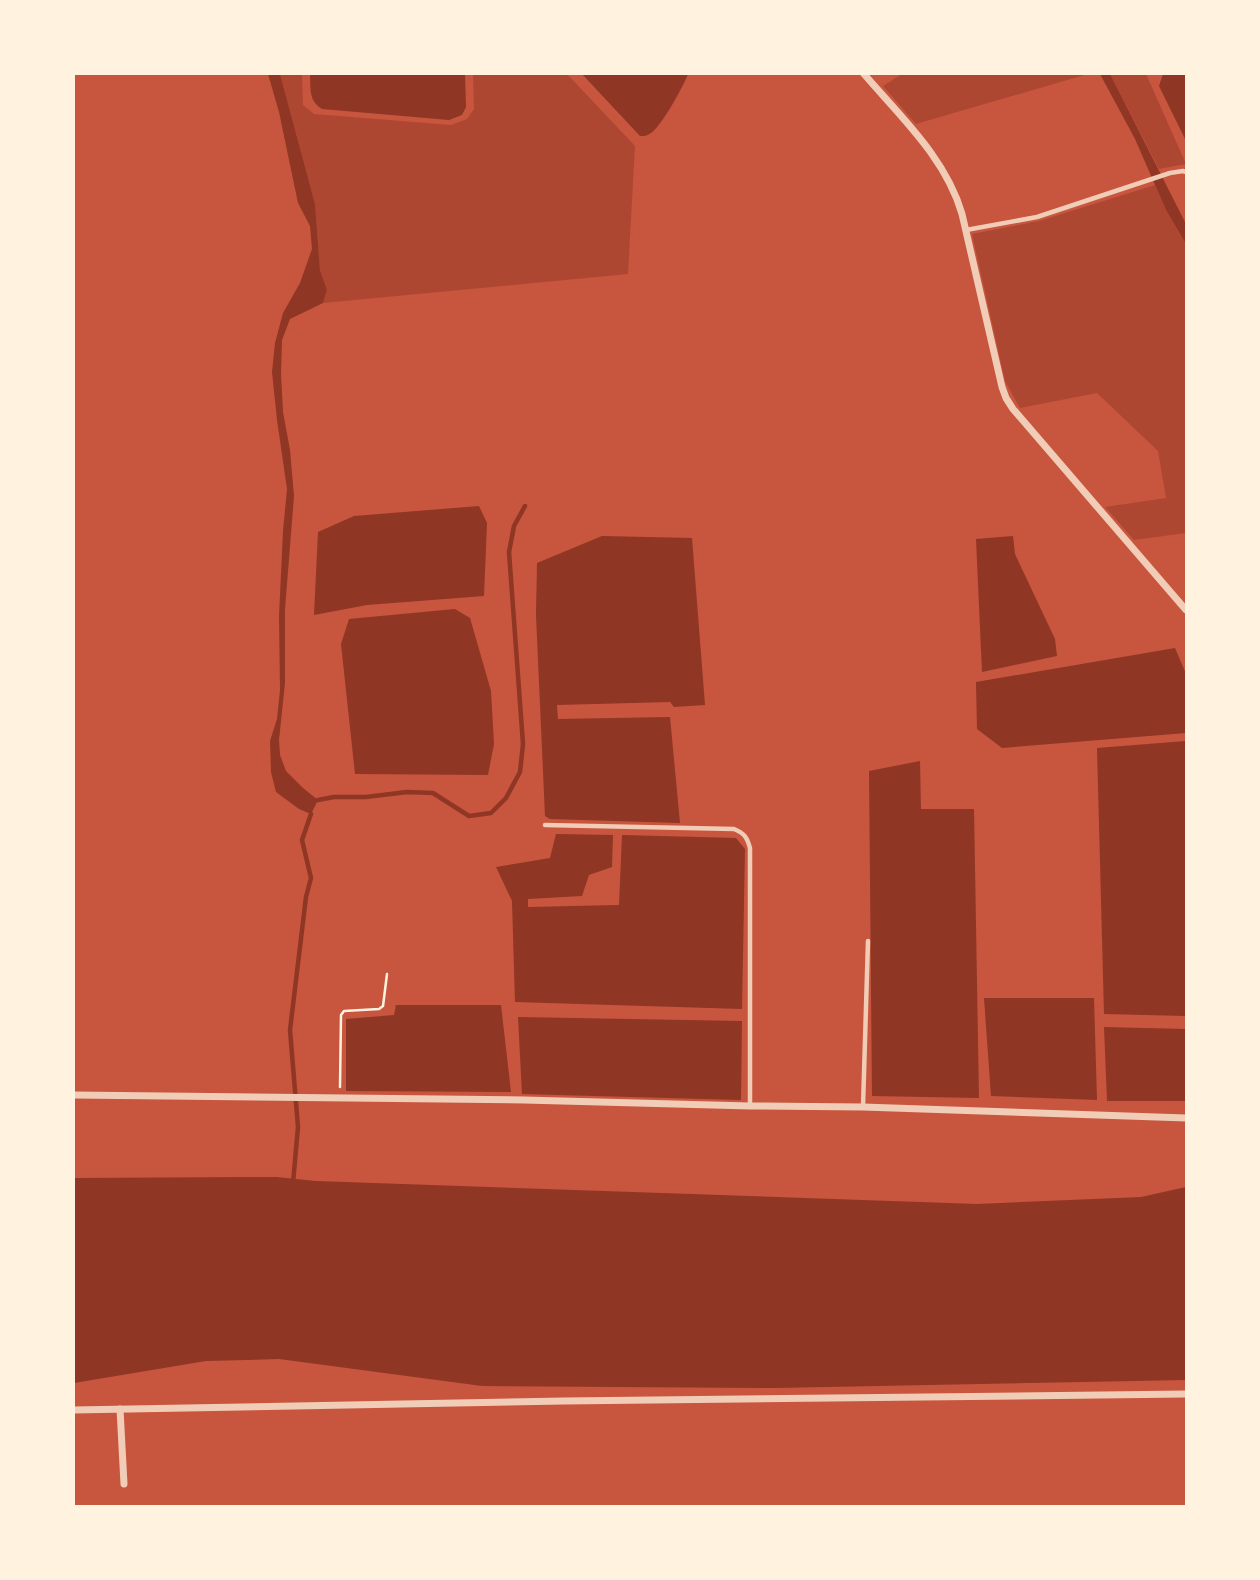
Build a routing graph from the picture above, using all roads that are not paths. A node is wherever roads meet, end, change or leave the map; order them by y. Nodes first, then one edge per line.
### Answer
1 (864, 74) edge
2 (1186, 172) edge
3 (965, 230) junction
4 (1186, 610) edge
5 (545, 825) dead end
6 (868, 941) dead end
7 (74, 1095) edge
8 (750, 1107) junction
9 (863, 1107) junction
10 (1186, 1118) edge
11 (1186, 1394) edge
12 (120, 1409) junction
13 (74, 1410) edge
14 (124, 1484) dead end

1 - 3 street
2 - 3 lane
3 - 4 street
5 - 8 lane
6 - 9 lane
7 - 8 street
8 - 9 street
9 - 10 street
11 - 12 street
12 - 13 street
12 - 14 street

